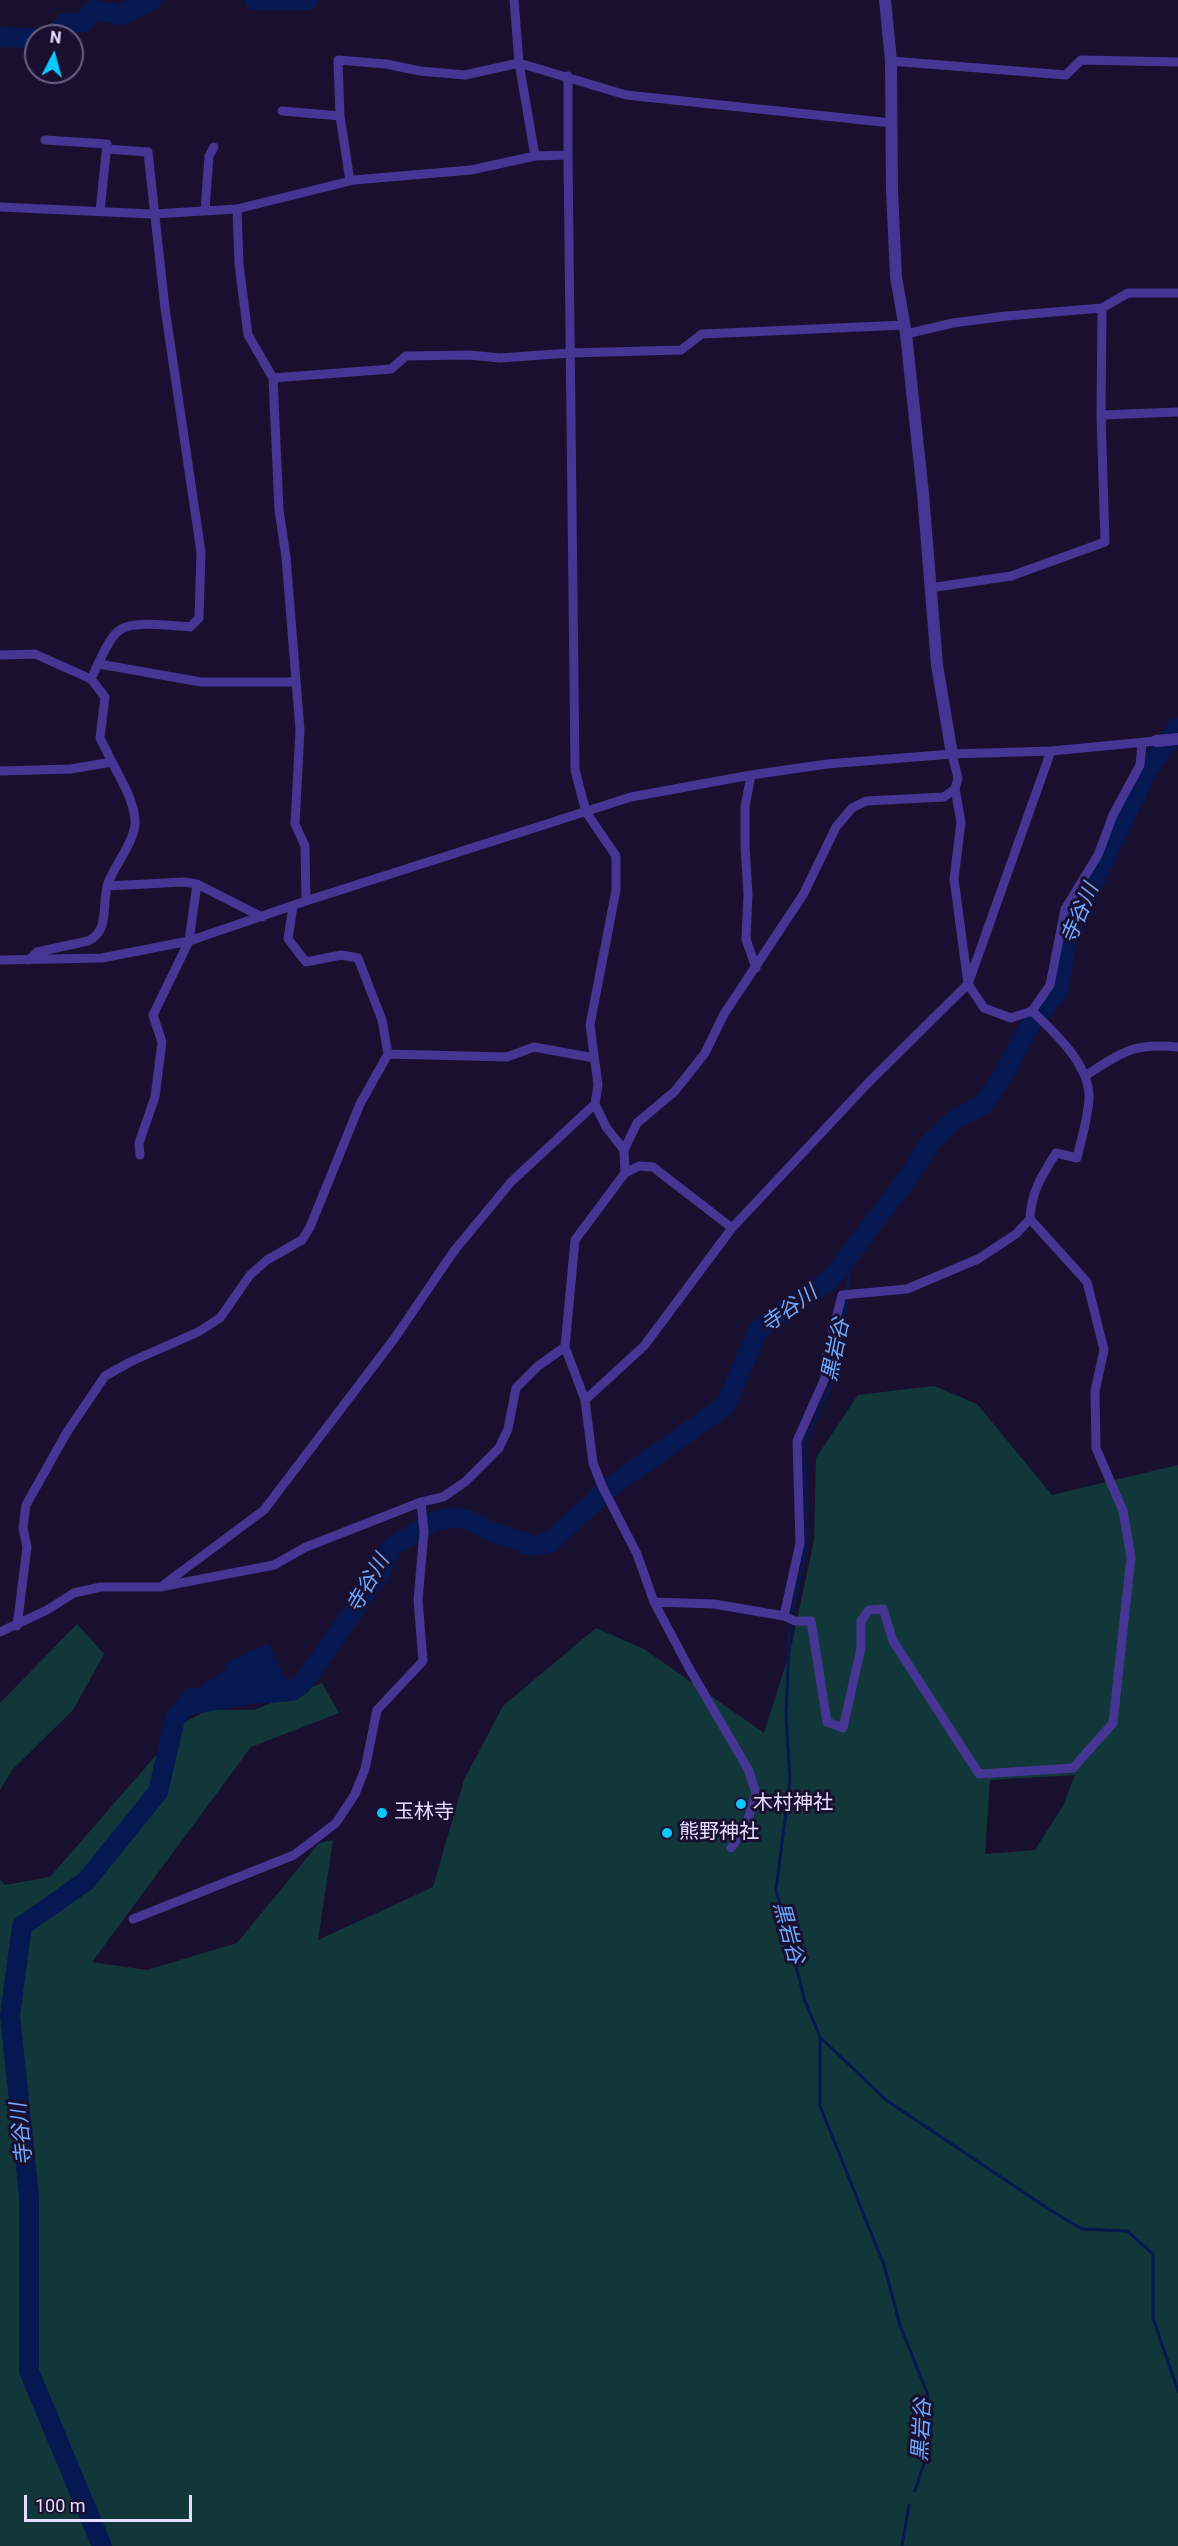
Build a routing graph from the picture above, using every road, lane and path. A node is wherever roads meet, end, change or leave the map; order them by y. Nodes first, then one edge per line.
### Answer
1 (885, 0) edge
2 (514, 2) edge
3 (891, 61) junction
4 (1178, 62) edge
5 (519, 63) junction
6 (568, 76) junction
7 (282, 111) dead end
8 (340, 116) junction
9 (892, 123) junction
10 (45, 140) dead end
11 (214, 147) dead end
12 (107, 149) junction
13 (568, 155) junction
14 (535, 156) junction
15 (350, 181) junction
16 (0, 207) edge
17 (237, 208) junction
18 (205, 210) junction
19 (100, 212) junction
20 (153, 214) junction
21 (1178, 293) edge
22 (1102, 308) junction
23 (906, 329) junction
24 (570, 353) junction
25 (273, 378) junction
26 (1178, 412) edge
27 (1101, 415) junction
28 (930, 588) junction
29 (0, 655) edge
30 (99, 664) junction
31 (92, 679) junction
32 (296, 682) junction
33 (1178, 739) edge
34 (1156, 741) joint
35 (1142, 743) junction
36 (1051, 751) junction
37 (952, 754) junction
38 (112, 762) junction
39 (0, 771) edge
40 (751, 775) junction
41 (955, 789) junction
42 (586, 812) junction
43 (197, 884) junction
44 (107, 886) junction
45 (306, 901) junction
46 (293, 906) junction
47 (262, 917) junction
48 (189, 941) junction
49 (0, 960) edge
50 (29, 960) junction
51 (756, 968) junction
52 (968, 984) junction
53 (1032, 1011) junction
54 (1178, 1047) edge
55 (388, 1054) junction
56 (594, 1058) junction
57 (1085, 1076) junction
58 (595, 1104) junction
59 (624, 1150) junction
60 (140, 1155) dead end
61 (625, 1173) junction
62 (1030, 1219) junction
63 (732, 1228) junction
64 (565, 1347) junction
65 (585, 1400) junction
66 (421, 1502) junction
67 (160, 1587) junction
68 (654, 1602) junction
69 (784, 1616) junction
70 (17, 1626) junction
71 (0, 1632) edge
72 (731, 1848) dead end
73 (133, 1919) dead end

1 - 3 street
2 - 5 street
3 - 4 street
3 - 9 street
5 - 6 street
5 - 8 street
5 - 14 street
6 - 9 street
6 - 13 street
7 - 8 street
8 - 15 street
9 - 23 street
10 - 12 street
11 - 18 street
12 - 19 street
12 - 20 street
13 - 14 street
13 - 24 street
14 - 15 street
15 - 17 street
16 - 19 street
17 - 18 street
17 - 25 street
18 - 20 street
19 - 20 street
20 - 30 street
21 - 22 street
22 - 23 street
22 - 27 street
23 - 24 street
23 - 28 street
24 - 25 street
24 - 42 street
25 - 32 street
26 - 27 street
27 - 28 street
28 - 37 street
29 - 31 street
30 - 31 street
30 - 32 street
31 - 38 street
32 - 45 street
33 - 34 street
34 - 35 street
35 - 36 street
35 - 53 street
36 - 37 street
36 - 52 street
37 - 40 street
37 - 41 street
38 - 39 street
38 - 44 street
40 - 42 street
40 - 51 street
41 - 51 street
41 - 52 street
42 - 45 street
42 - 56 street
43 - 44 street
43 - 47 street
43 - 48 street
44 - 50 street
45 - 46 street
46 - 47 street
46 - 55 street
47 - 48 street
48 - 50 street
48 - 60 street
49 - 50 street
51 - 59 street
52 - 53 street
52 - 63 street
53 - 57 street
54 - 57 street
55 - 56 street
55 - 70 street
56 - 58 street
57 - 62 street
58 - 59 street
58 - 67 street
59 - 61 street
61 - 63 street
61 - 64 street
62 - 69 street
62 - 69 street
63 - 65 street
64 - 65 street
64 - 66 street
65 - 68 street
66 - 67 street
66 - 73 street
67 - 70 street
68 - 69 street
68 - 72 street
70 - 71 street

